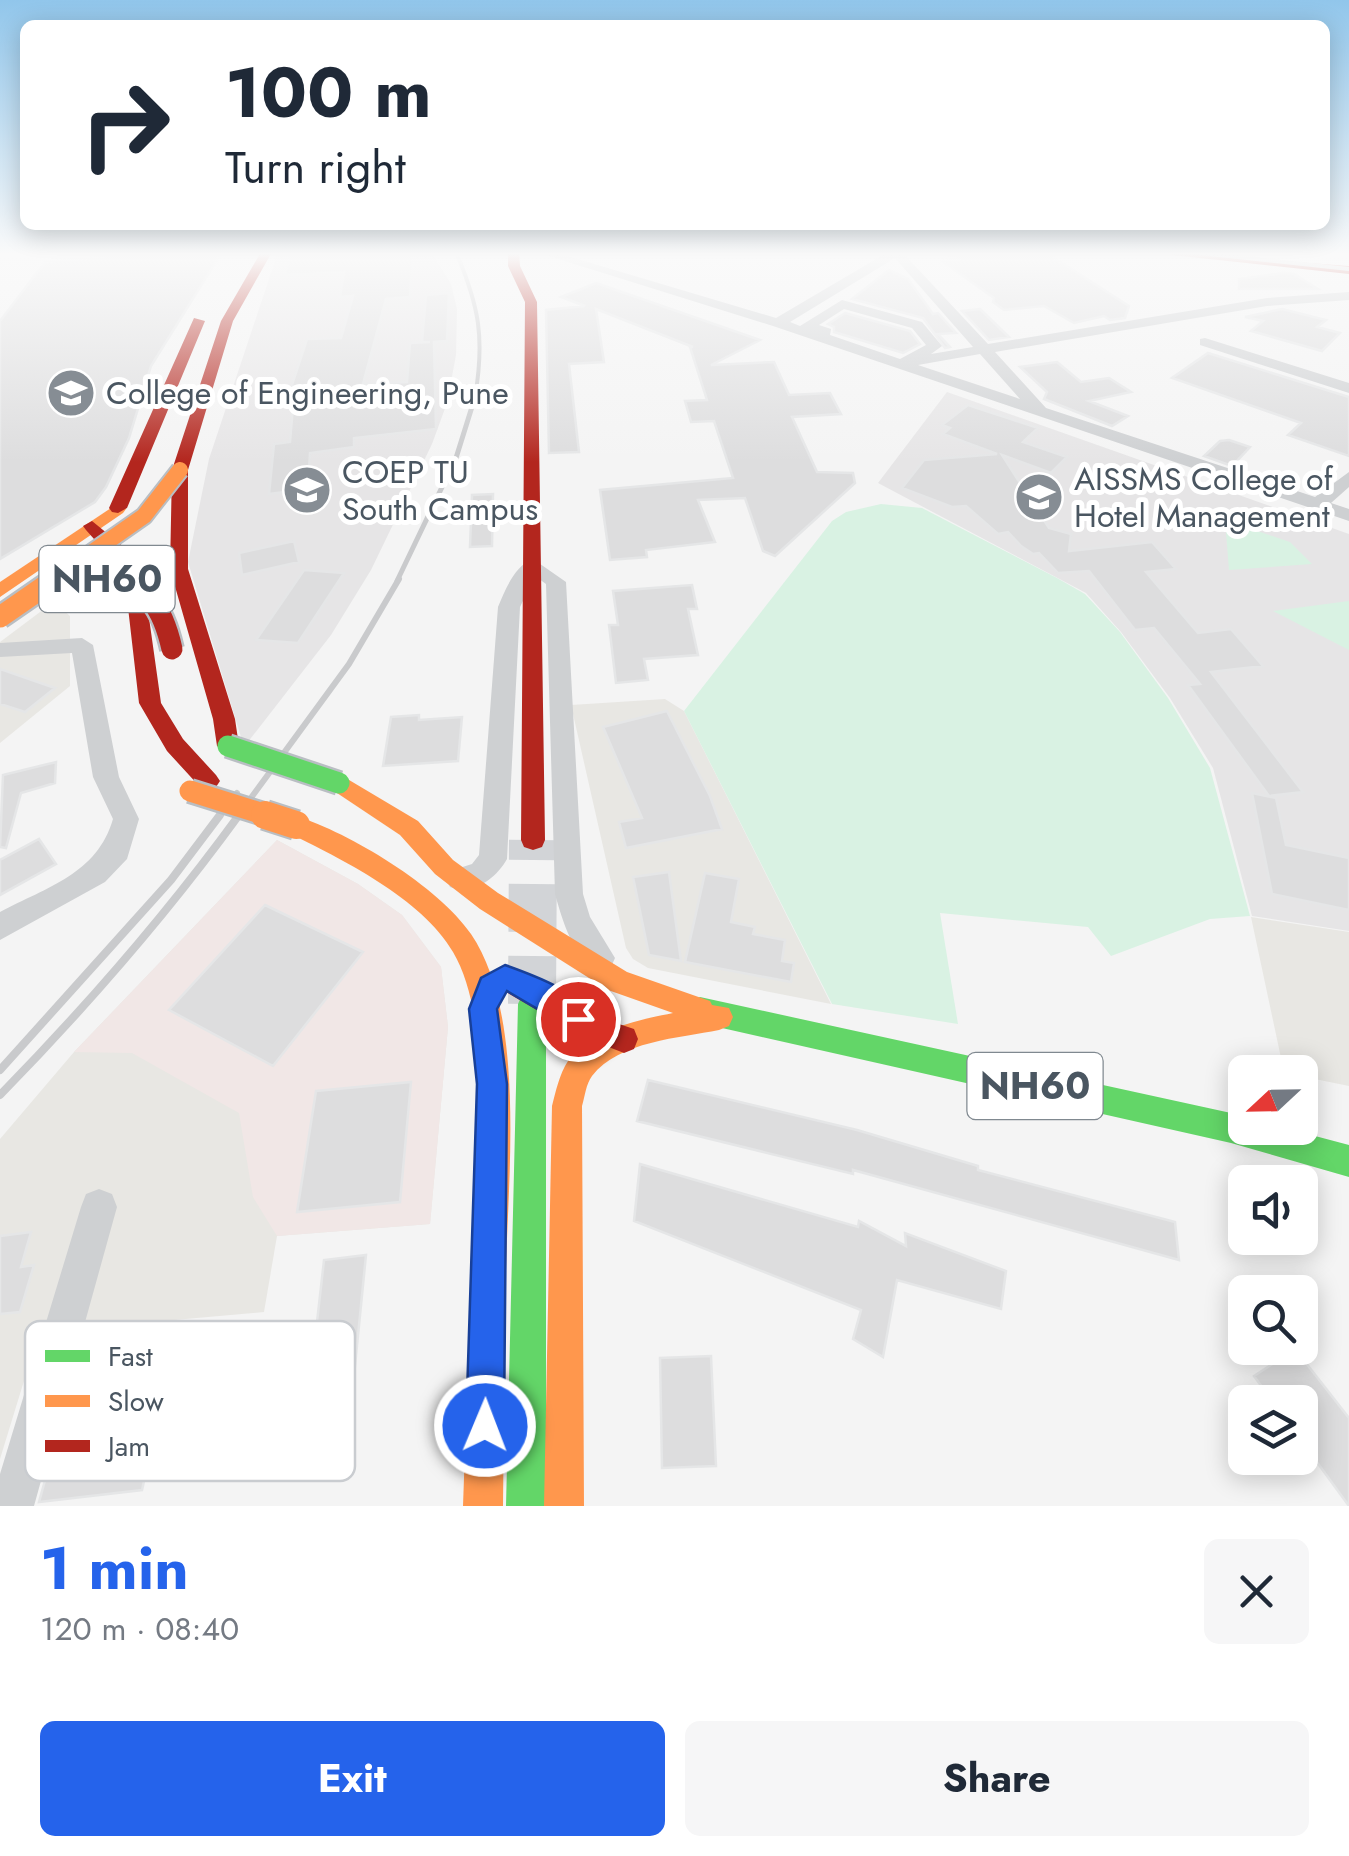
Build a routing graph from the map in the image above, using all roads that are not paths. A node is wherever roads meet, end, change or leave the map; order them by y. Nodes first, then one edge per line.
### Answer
1 (198, 322) edge
2 (227, 322) edge
3 (531, 322) edge
4 (772, 322) edge
5 (781, 322) edge
6 (814, 322) edge
7 (907, 322) edge
8 (957, 322) edge
9 (1149, 322) edge
10 (778, 324) junction
11 (1205, 342) dead end
12 (982, 351) junction
13 (908, 361) junction
14 (1349, 388) edge
15 (1042, 413) junction
16 (180, 470) junction
17 (1349, 478) edge
18 (1318, 505) junction
19 (118, 508) junction
20 (1349, 515) edge
21 (92, 526) junction
22 (120, 554) junction
23 (533, 565) junction
24 (0, 591) edge
25 (48, 594) junction
26 (0, 617) edge
27 (0, 626) edge
28 (0, 650) edge
29 (174, 658) dead end
30 (202, 730) dead end
31 (228, 746) junction
32 (192, 786) junction
33 (533, 840) tunnel mouth
34 (452, 873) junction
35 (0, 927) edge
36 (618, 980) junction
37 (532, 1004) tunnel mouth
38 (483, 1009) junction
39 (720, 1017) junction
40 (624, 1039) junction
41 (1349, 1161) edge
42 (99, 1207) dead end
43 (66, 1321) edge
44 (25, 1461) edge
45 (12, 1506) edge
46 (483, 1506) edge
47 (526, 1506) edge
48 (564, 1506) edge

1 - 19 main road
2 - 16 main road
3 - 23 main road
4 - 10 street
5 - 10 street
6 - 13 street
7 - 13 street
8 - 12 street
9 - 12 street
10 - 13 street
11 - 14 street
12 - 13 street
12 - 15 street
13 - 15 street
15 - 18 street
16 - 26 main road, bridge
16 - 31 main road
17 - 18 street
18 - 20 street
19 - 21 main road
19 - 22 main road
21 - 22 main road, NH60
21 - 24 main road
22 - 25 main road, NH60
22 - 25 main road, NH60
22 - 32 main road
23 - 33 main road
23 - 34 street
23 - 36 street
24 - 29 main road, NH60, bridge
25 - 27 main road, NH60
28 - 35 street
30 - 31 main road
31 - 34 main road, NH60, bridge
32 - 34 main road
32 - 38 main road, bridge
34 - 36 main road, NH60
36 - 39 main road, NH60
37 - 47 main road
38 - 40 main road
38 - 46 main road
39 - 40 main road, NH60
39 - 41 main road, NH60
40 - 48 main road, NH60
42 - 43 street
44 - 45 street

